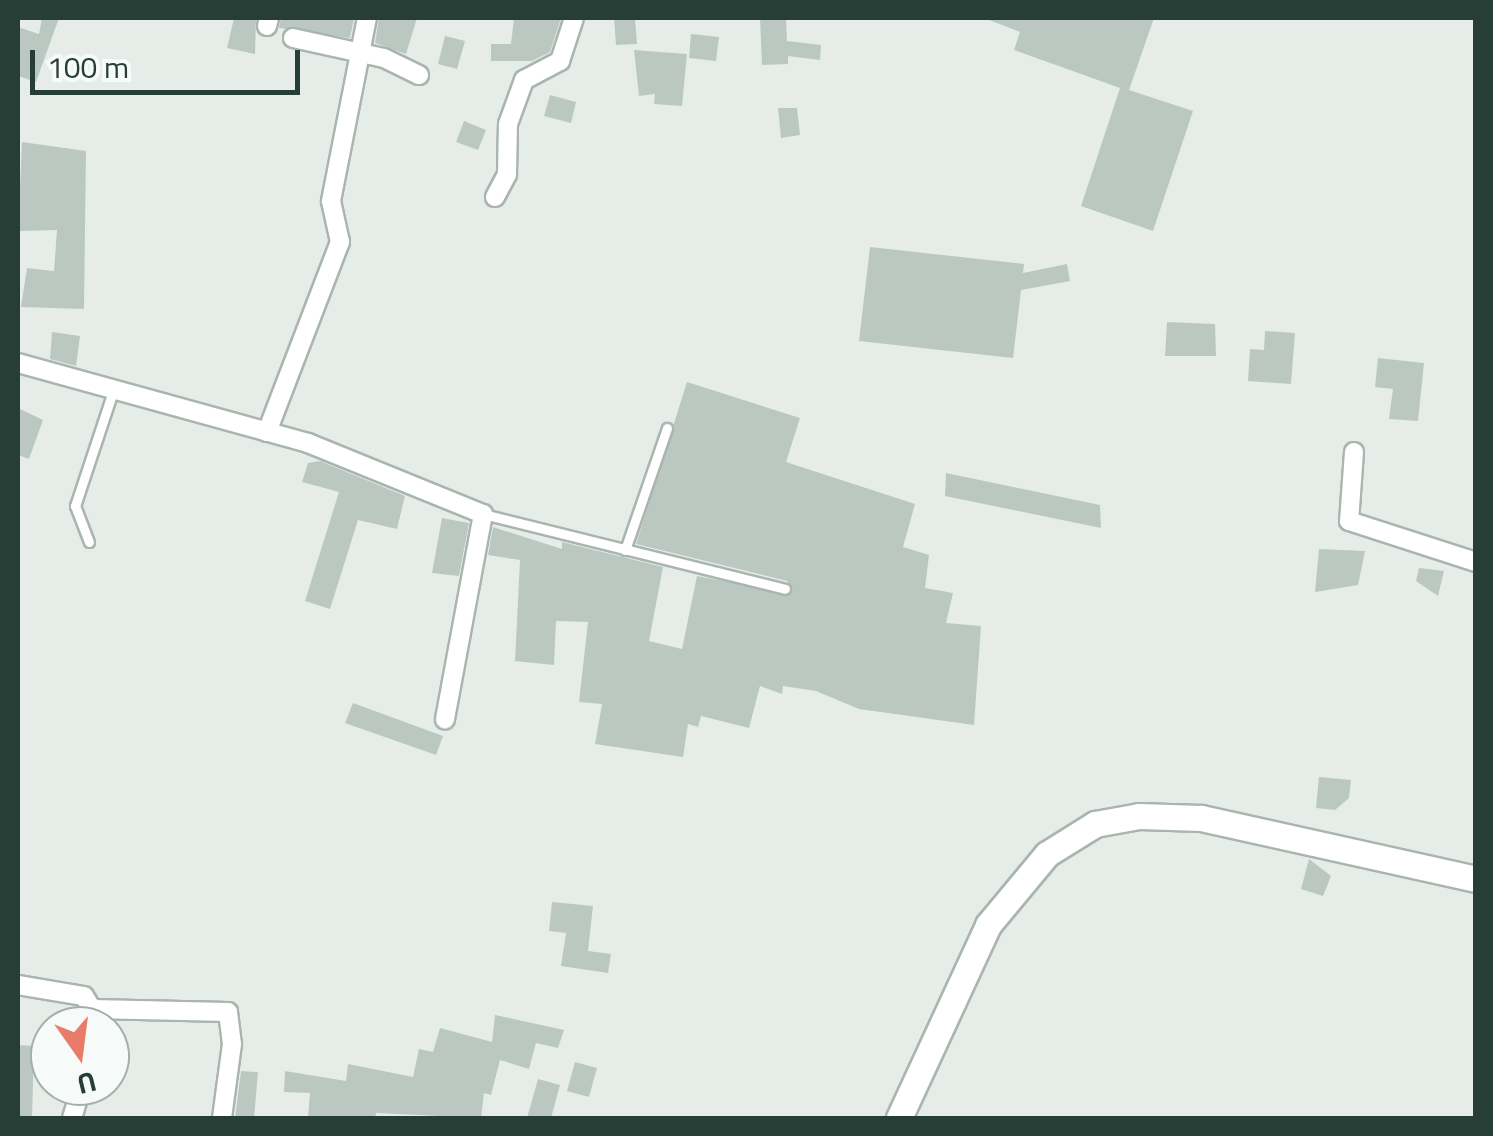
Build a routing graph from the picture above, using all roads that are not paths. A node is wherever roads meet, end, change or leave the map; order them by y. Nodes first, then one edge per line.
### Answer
1 (367, 18) edge
2 (574, 18) edge
3 (294, 38) dead end
4 (360, 53) junction
5 (419, 75) dead end
6 (495, 197) dead end
7 (18, 363) edge
8 (112, 394) junction
9 (667, 428) dead end
10 (267, 432) junction
11 (1354, 452) dead end
12 (483, 514) junction
13 (89, 542) dead end
14 (625, 550) junction
15 (1476, 562) edge
16 (785, 589) dead end
17 (445, 720) dead end
18 (1476, 879) edge
19 (18, 985) edge
20 (87, 1006) edge
21 (130, 1016) edge
22 (222, 1118) edge
23 (899, 1118) edge

1 - 4 street
2 - 6 street
3 - 4 street
4 - 5 street
4 - 10 street
7 - 8 street
8 - 10 street
8 - 13 lane
9 - 14 lane
10 - 12 street
11 - 15 street
12 - 14 lane
12 - 17 street
14 - 16 lane
18 - 23 street
19 - 20 street
21 - 22 street

